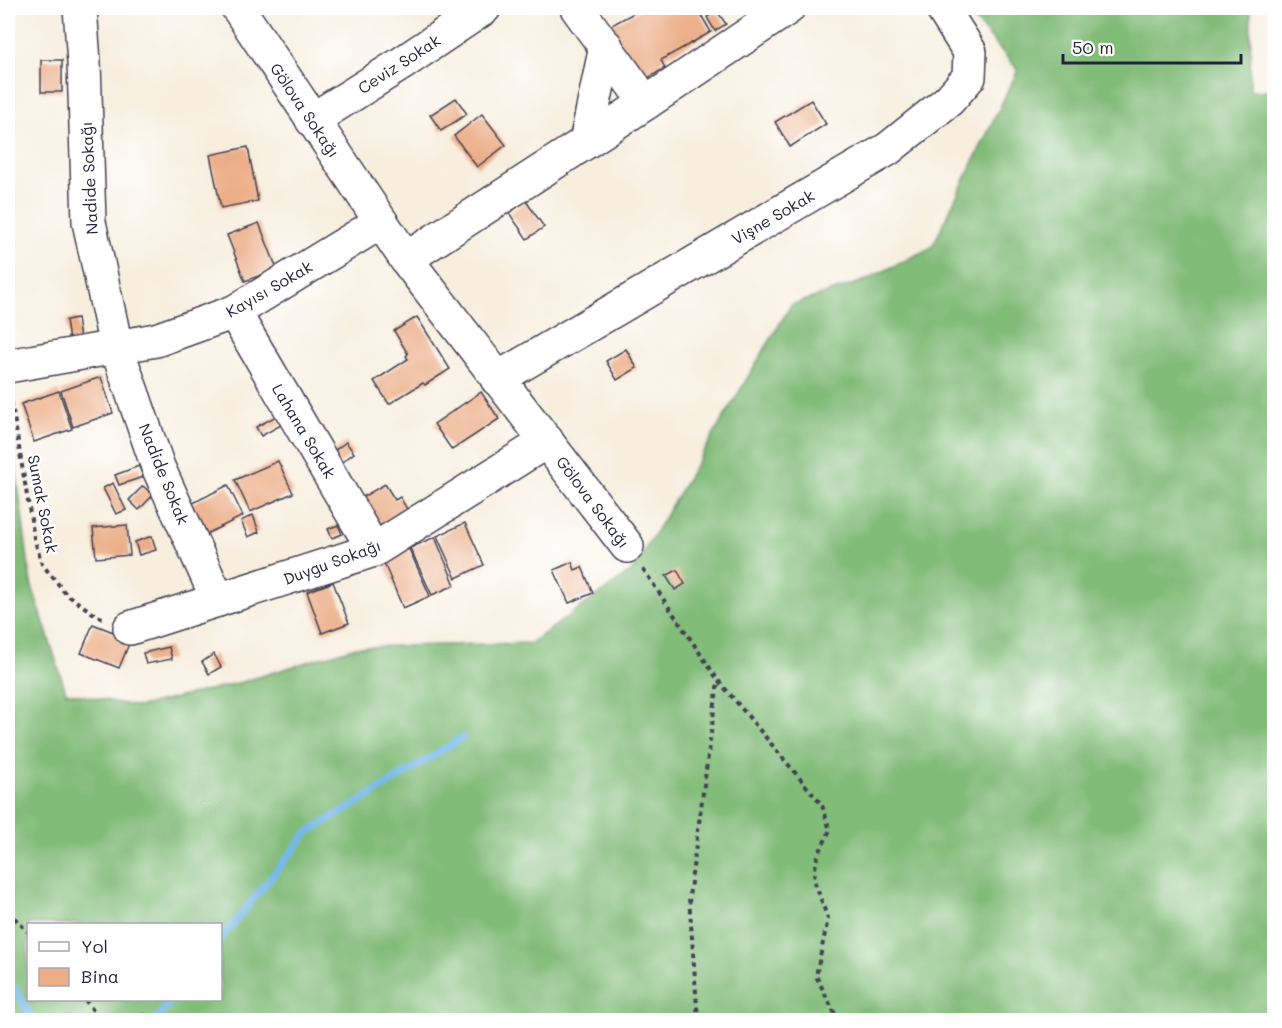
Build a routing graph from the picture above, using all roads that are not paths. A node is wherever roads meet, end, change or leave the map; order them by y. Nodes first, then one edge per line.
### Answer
1 (80, 8) edge
2 (238, 8) edge
3 (484, 8) edge
4 (577, 8) edge
5 (788, 8) edge
6 (942, 8) edge
7 (606, 46) junction
8 (646, 103) junction
9 (312, 120) junction
10 (586, 142) junction
11 (381, 222) junction
12 (406, 259) junction
13 (234, 312) junction
14 (116, 346) junction
15 (8, 376) edge
16 (497, 379) junction
17 (547, 441) junction
18 (627, 546) road end
19 (374, 550) junction
20 (218, 600) junction
21 (130, 628) road end

1 - 14 street, Nadide Sokağı
2 - 9 street, Gölova Sokağı
3 - 9 street, Ceviz Sokak
4 - 7 street
5 - 8 street
6 - 16 street, Vişne Sokak
7 - 8 street
7 - 10 street
8 - 10 street
9 - 11 street, Gölova Sokağı
10 - 12 street
11 - 12 street, Gölova Sokağı
11 - 13 street, Kayısı Sokak
12 - 16 street, Gölova Sokağı
13 - 14 street, Kayısı Sokak
13 - 19 street, Lahana Sokak
14 - 15 street, Kayısı Sokak
14 - 20 street, Nadide Sokak
16 - 17 street, Gölova Sokağı
17 - 18 street, Gölova Sokağı
17 - 19 street, Duygu Sokağı
19 - 20 street, Duygu Sokağı
20 - 21 street, Duygu Sokağı

